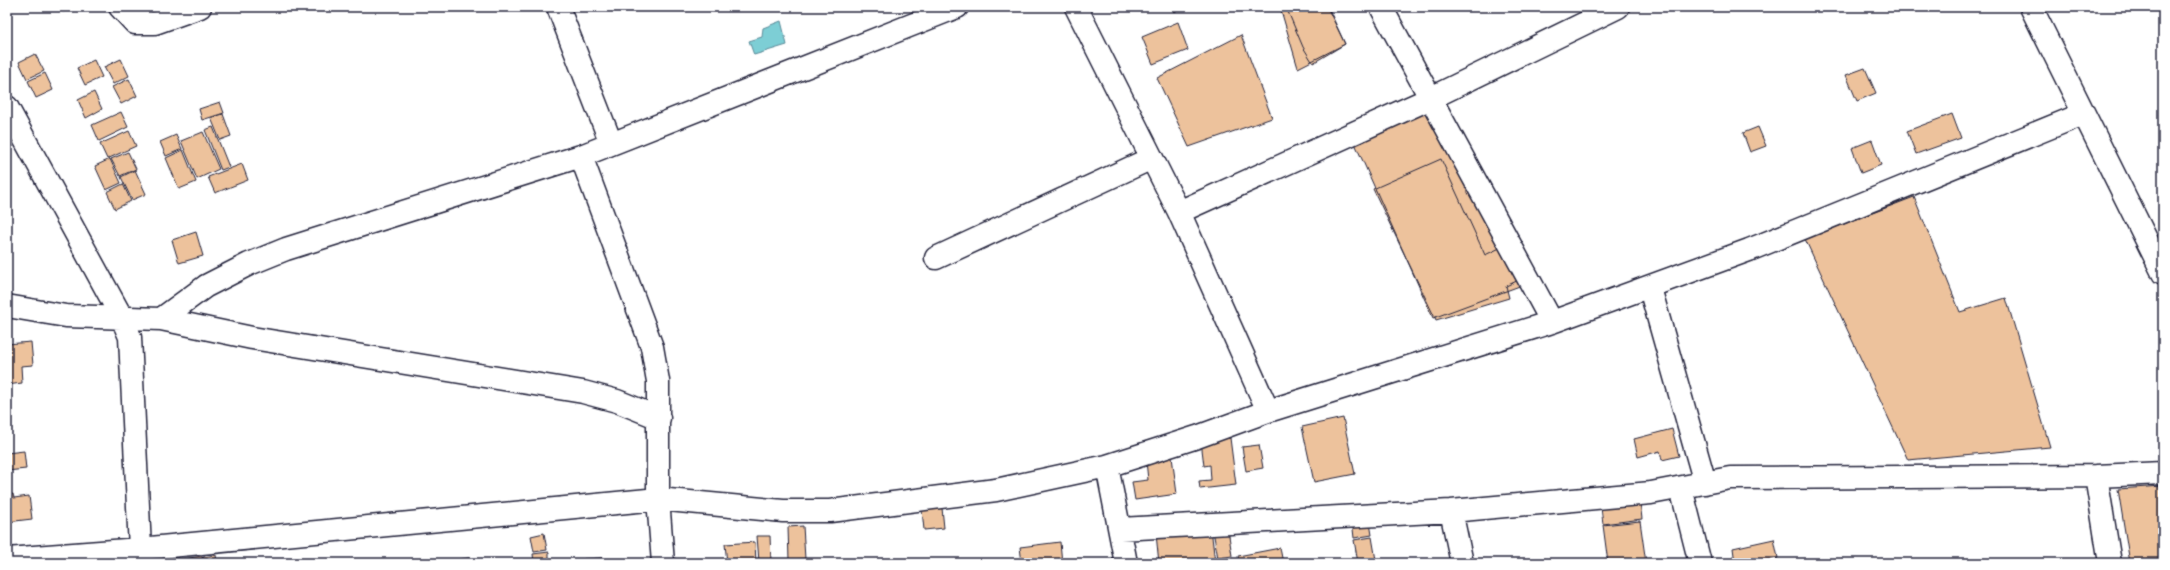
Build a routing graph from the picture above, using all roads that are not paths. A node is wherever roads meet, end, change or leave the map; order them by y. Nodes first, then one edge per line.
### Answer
1 (120, 7) edge
2 (200, 7) edge
3 (558, 7) edge
4 (957, 7) edge
5 (1076, 7) edge
6 (1381, 7) edge
7 (1618, 7) edge
8 (2031, 7) edge
9 (1431, 98) junction
10 (7, 107) edge
11 (2083, 114) junction
12 (611, 143) junction
13 (581, 156) junction
14 (1152, 158) junction
15 (1179, 212) junction
16 (936, 258) dead end
17 (2163, 273) edge
18 (1650, 288) junction
19 (7, 306) edge
20 (122, 318) junction
21 (160, 319) junction
22 (1552, 322) junction
23 (1268, 411) junction
24 (659, 418) junction
25 (1107, 466) junction
26 (2163, 473) edge
27 (2096, 476) junction
28 (1705, 483) junction
29 (1681, 488) junction
30 (658, 499) junction
31 (1451, 511) junction
32 (1120, 529) junction
33 (140, 549) junction
34 (118, 557) edge
35 (7, 559) edge
36 (663, 563) edge
37 (1126, 563) edge
38 (1462, 563) edge
39 (1700, 563) edge
40 (2110, 563) edge

1 - 2 street
3 - 12 street
4 - 12 street
5 - 14 street
6 - 9 street
7 - 9 street
8 - 11 street
9 - 15 street
9 - 22 street
10 - 20 street
11 - 17 street
11 - 18 street
12 - 13 street
13 - 21 street
13 - 24 street
14 - 15 street
14 - 16 street
15 - 23 street
18 - 22 street
18 - 28 street
19 - 20 street
20 - 21 street
20 - 33 street
21 - 24 street
22 - 23 street
23 - 25 street
24 - 30 street
25 - 30 street
25 - 32 street
26 - 27 street
27 - 28 street
27 - 40 street
28 - 29 street
29 - 31 street
29 - 39 street
30 - 33 street
30 - 36 street
31 - 32 street
31 - 38 street
32 - 37 street
33 - 34 street
34 - 35 street

